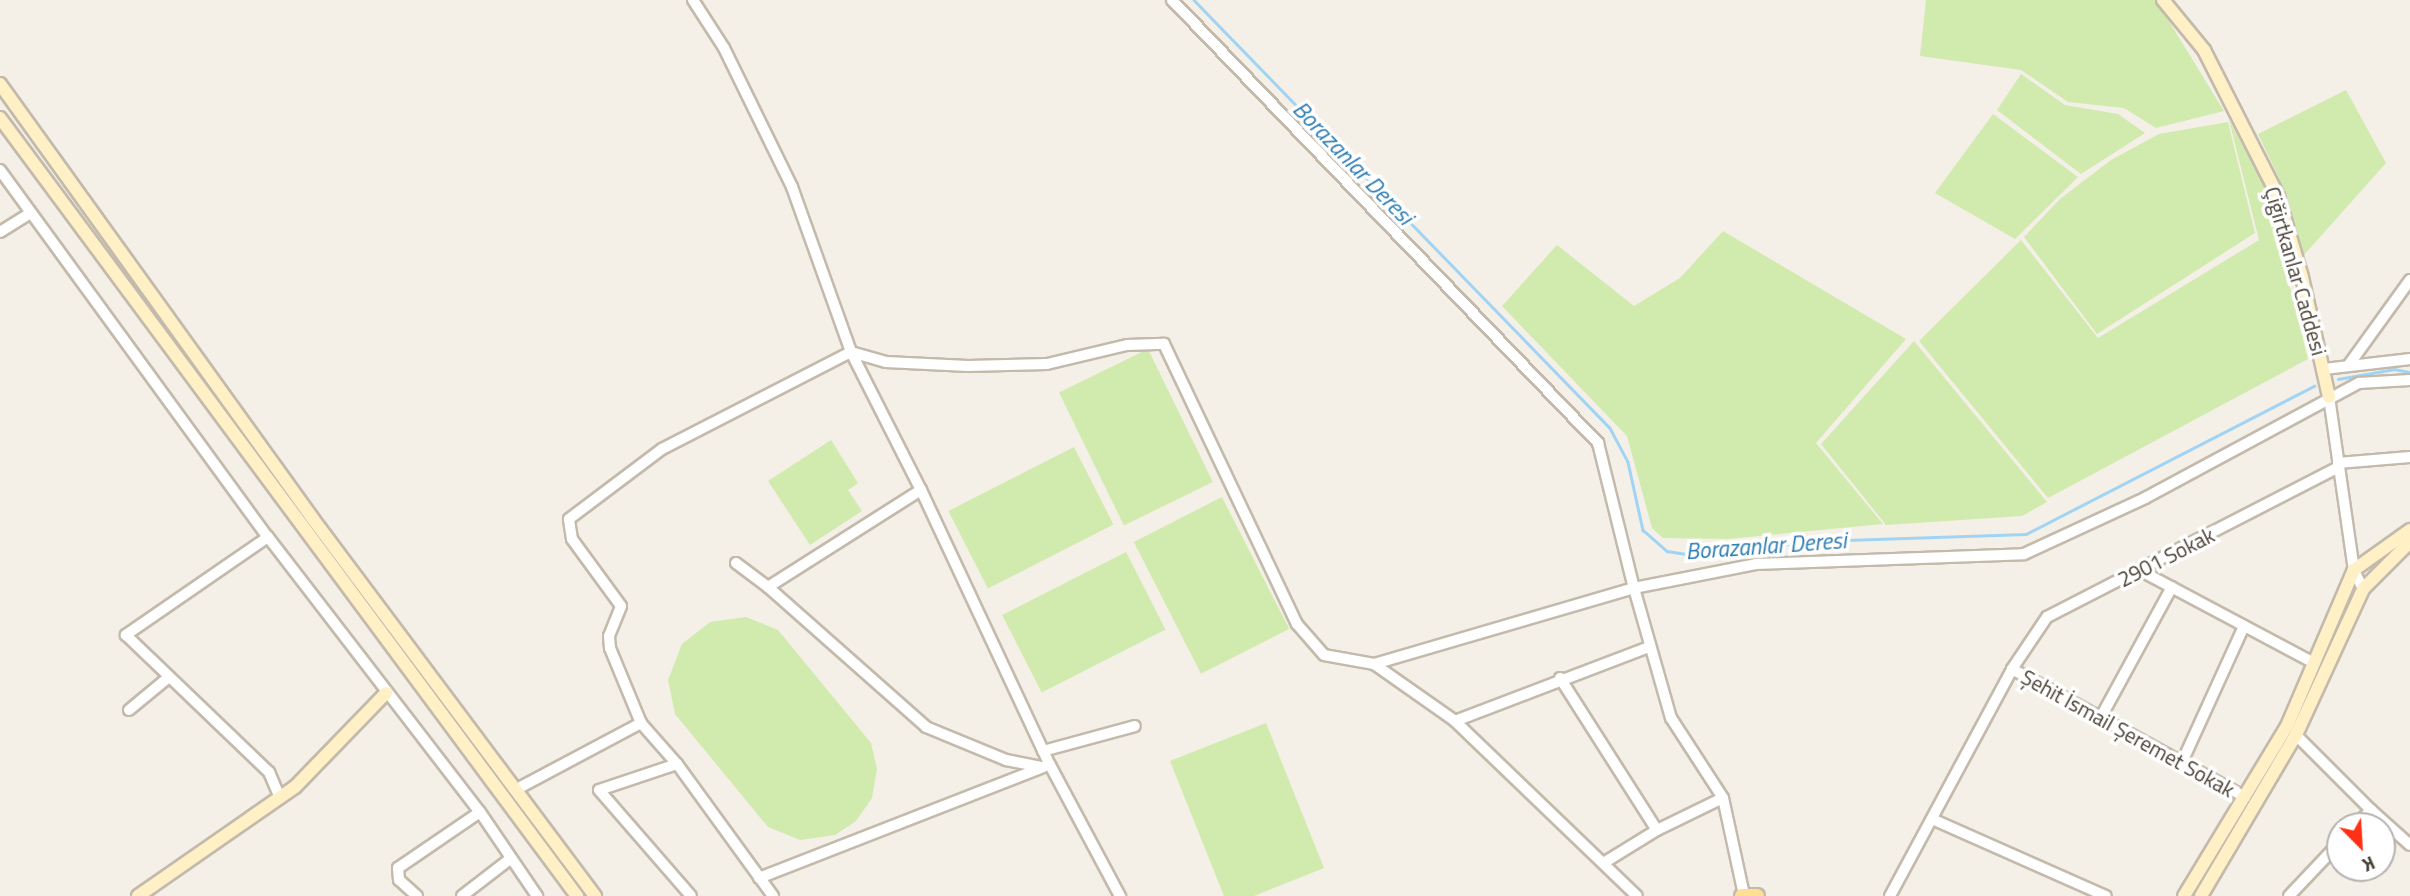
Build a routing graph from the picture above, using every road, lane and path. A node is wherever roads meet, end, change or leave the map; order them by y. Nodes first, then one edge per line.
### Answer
1 (693, 0) edge
2 (1172, 0) edge
3 (2163, 0) edge
4 (0, 85) edge
5 (0, 118) edge
6 (0, 170) edge
7 (31, 213) junction
8 (0, 232) edge
9 (2410, 280) edge
10 (851, 352) junction
11 (2410, 359) edge
12 (2348, 366) junction
13 (2324, 369) junction
14 (2410, 380) edge
15 (2329, 397) junction
16 (2410, 457) edge
17 (2339, 465) junction
18 (921, 490) junction
19 (2410, 530) edge
20 (268, 537) junction
21 (2410, 542) edge
22 (736, 563) dead end
23 (2354, 570) junction
24 (2141, 571) junction
25 (768, 587) junction
26 (2172, 587) junction
27 (1633, 588) junction
28 (2363, 589) junction
29 (2244, 626) junction
30 (1648, 647) junction
31 (2314, 663) junction
32 (1374, 664) junction
33 (2012, 669) junction
34 (169, 677) junction
35 (1560, 678) junction
36 (386, 693) junction
37 (129, 710) dead end
38 (2101, 717) junction
39 (1455, 721) junction
40 (641, 723) junction
41 (1135, 726) dead end
42 (2296, 735) junction
43 (1043, 751) junction
44 (2183, 760) junction
45 (677, 764) junction
46 (1046, 766) junction
47 (515, 790) junction
48 (2245, 797) junction
49 (280, 798) junction
50 (1723, 798) junction
51 (2371, 810) joint
52 (480, 812) junction
53 (1932, 819) junction
54 (1657, 830) junction
55 (2410, 845) edge
56 (2326, 857) edge
57 (510, 859) junction
58 (1605, 862) junction
59 (759, 878) junction
60 (138, 896) edge
61 (417, 896) edge
62 (462, 896) edge
63 (537, 896) edge
64 (577, 896) edge
65 (595, 896) edge
66 (691, 896) edge
67 (773, 896) edge
68 (1120, 896) edge
69 (1637, 896) edge
70 (1743, 896) edge
71 (1757, 896) edge
72 (1890, 896) edge
73 (2106, 896) edge
74 (2184, 896) edge
75 (2201, 896) edge
76 (2289, 896) edge

1 - 10 street
2 - 27 street
3 - 13 main road, Çiğirtkanlar Caddesi
4 - 47 main road
5 - 64 main road
6 - 7 street
7 - 8 street
7 - 20 street
9 - 12 street
10 - 18 street
10 - 32 street
10 - 40 street
11 - 12 street
12 - 13 street
13 - 15 main road, Çiğirtkanlar Caddesi
14 - 15 street
15 - 17 street, Çiğirtkanlar Caddesi
15 - 27 street
16 - 17 street
17 - 23 street, Çiğirtkanlar Caddesi
17 - 24 street, 2901 Sokak
18 - 25 street
18 - 43 street
19 - 23 main road
20 - 34 street
20 - 36 street
21 - 28 main road
22 - 25 street
23 - 28 street, Çiğirtkanlar Caddesi
23 - 31 main road
24 - 26 street
24 - 33 street, 2901 Sokak
25 - 46 street
26 - 29 street
26 - 38 street
27 - 30 street
27 - 32 street
28 - 42 main road
29 - 31 street
29 - 44 street
30 - 35 street
30 - 50 street
31 - 48 main road
32 - 39 street
33 - 38 street, Şehit İsmail Şeremet Sokak
33 - 53 street, 2901 Sokak
34 - 37 street
34 - 49 street
35 - 39 street
35 - 54 street
36 - 49 main road
36 - 52 street
38 - 44 street, Şehit İsmail Şeremet Sokak
39 - 58 street
40 - 45 street
40 - 47 street
41 - 43 street
42 - 51 street
42 - 75 main road
43 - 46 street
44 - 48 street, Şehit İsmail Şeremet Sokak
45 - 59 street
45 - 66 street
46 - 59 street
46 - 68 street
47 - 65 main road
48 - 74 main road
49 - 60 main road
50 - 54 street
50 - 70 street
51 - 55 street
52 - 57 street
52 - 61 street
53 - 72 street, 2901 Sokak
53 - 73 street
54 - 58 street
56 - 76 street
57 - 62 street
57 - 63 street
58 - 69 street
59 - 67 street
70 - 71 main road

